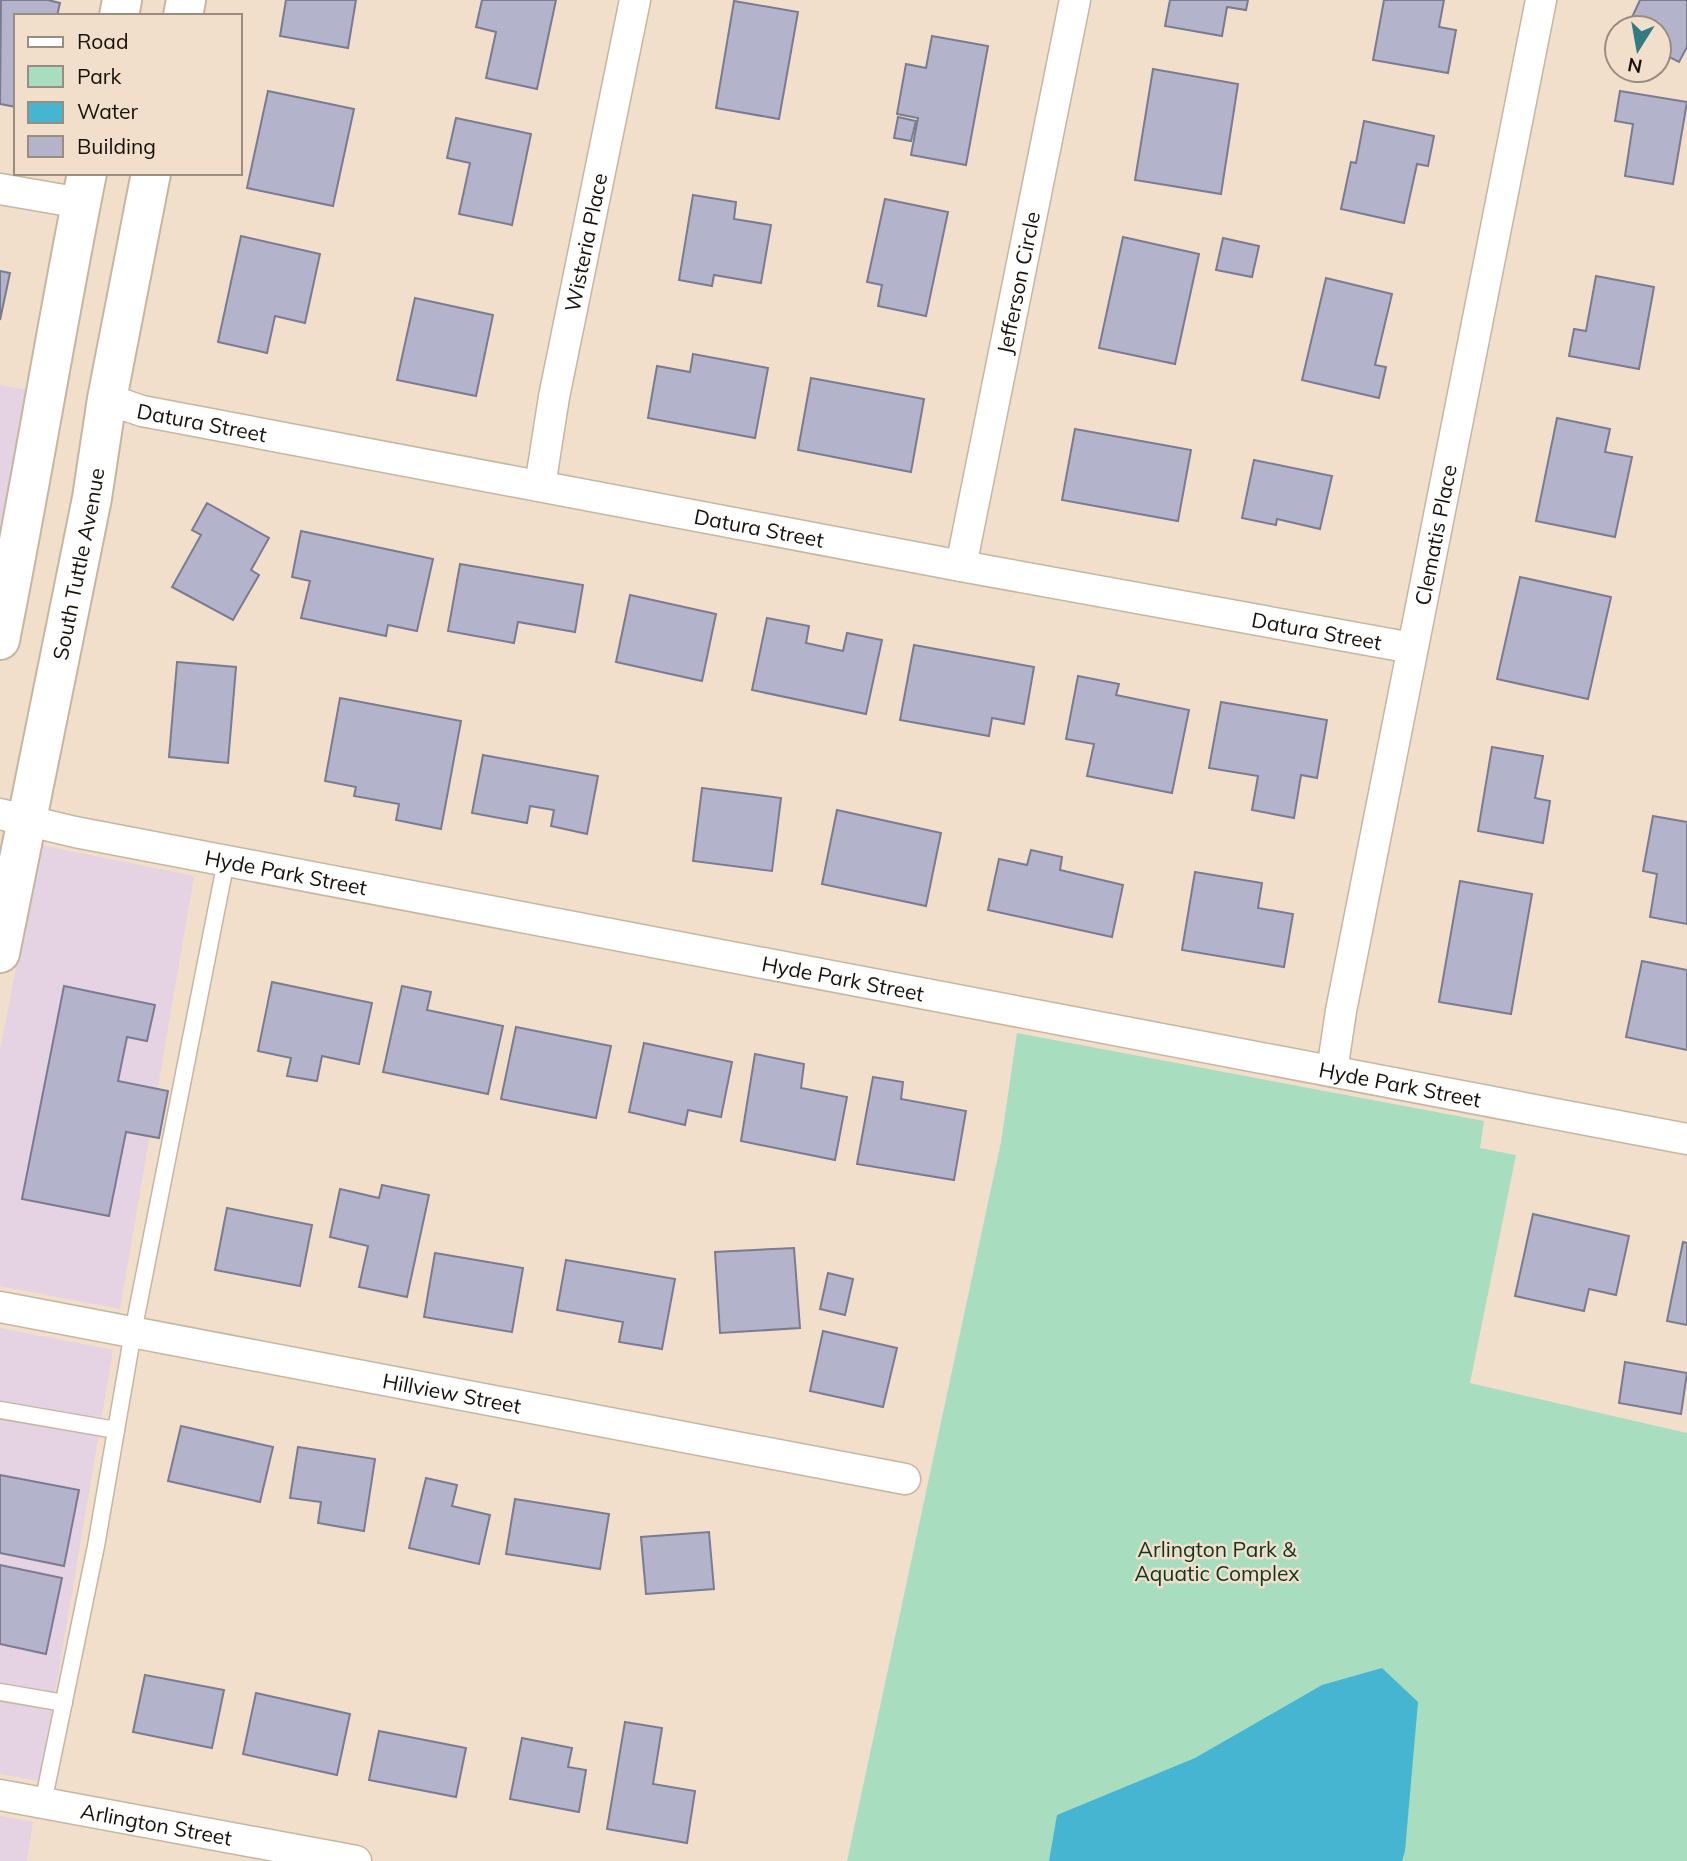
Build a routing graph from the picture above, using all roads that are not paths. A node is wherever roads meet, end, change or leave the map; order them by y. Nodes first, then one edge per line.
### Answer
1 (635, 0) edge
2 (1075, 0) edge
3 (1541, 0) edge
4 (151, 175) edge
5 (84, 188) edge
6 (0, 189) edge
7 (107, 399) junction
8 (540, 486) junction
9 (961, 566) junction
10 (0, 639) edge
11 (1412, 648) junction
12 (13, 817) edge
13 (226, 861) junction
14 (0, 953) edge
15 (1332, 1071) junction
16 (1687, 1139) edge
17 (0, 1307) edge
18 (133, 1332) junction
19 (0, 1410) edge
20 (116, 1430) junction
21 (905, 1479) dead end
22 (0, 1692) edge
23 (64, 1703) junction
24 (0, 1795) edge
25 (43, 1803) junction
26 (356, 1861) edge

1 - 8 street, Wisteria Place
2 - 9 street, Jefferson Circle
3 - 11 street, Clematis Place
4 - 7 main road, South Tuttle Avenue
5 - 6 street
5 - 10 main road
7 - 8 street, Datura Street
7 - 12 main road, South Tuttle Avenue
8 - 9 street, Datura Street
9 - 11 street, Datura Street
11 - 15 street, Clematis Place
12 - 13 street, Hyde Park Street
12 - 14 main road, South Tuttle Avenue
13 - 15 street, Hyde Park Street
13 - 18 lane
15 - 16 street, Hyde Park Street
17 - 18 street, Hillview Street
18 - 20 lane
18 - 21 street, Hillview Street
19 - 20 lane
20 - 23 lane
22 - 23 lane
23 - 25 lane
24 - 25 street, Arlington Street
25 - 26 street, Arlington Street

